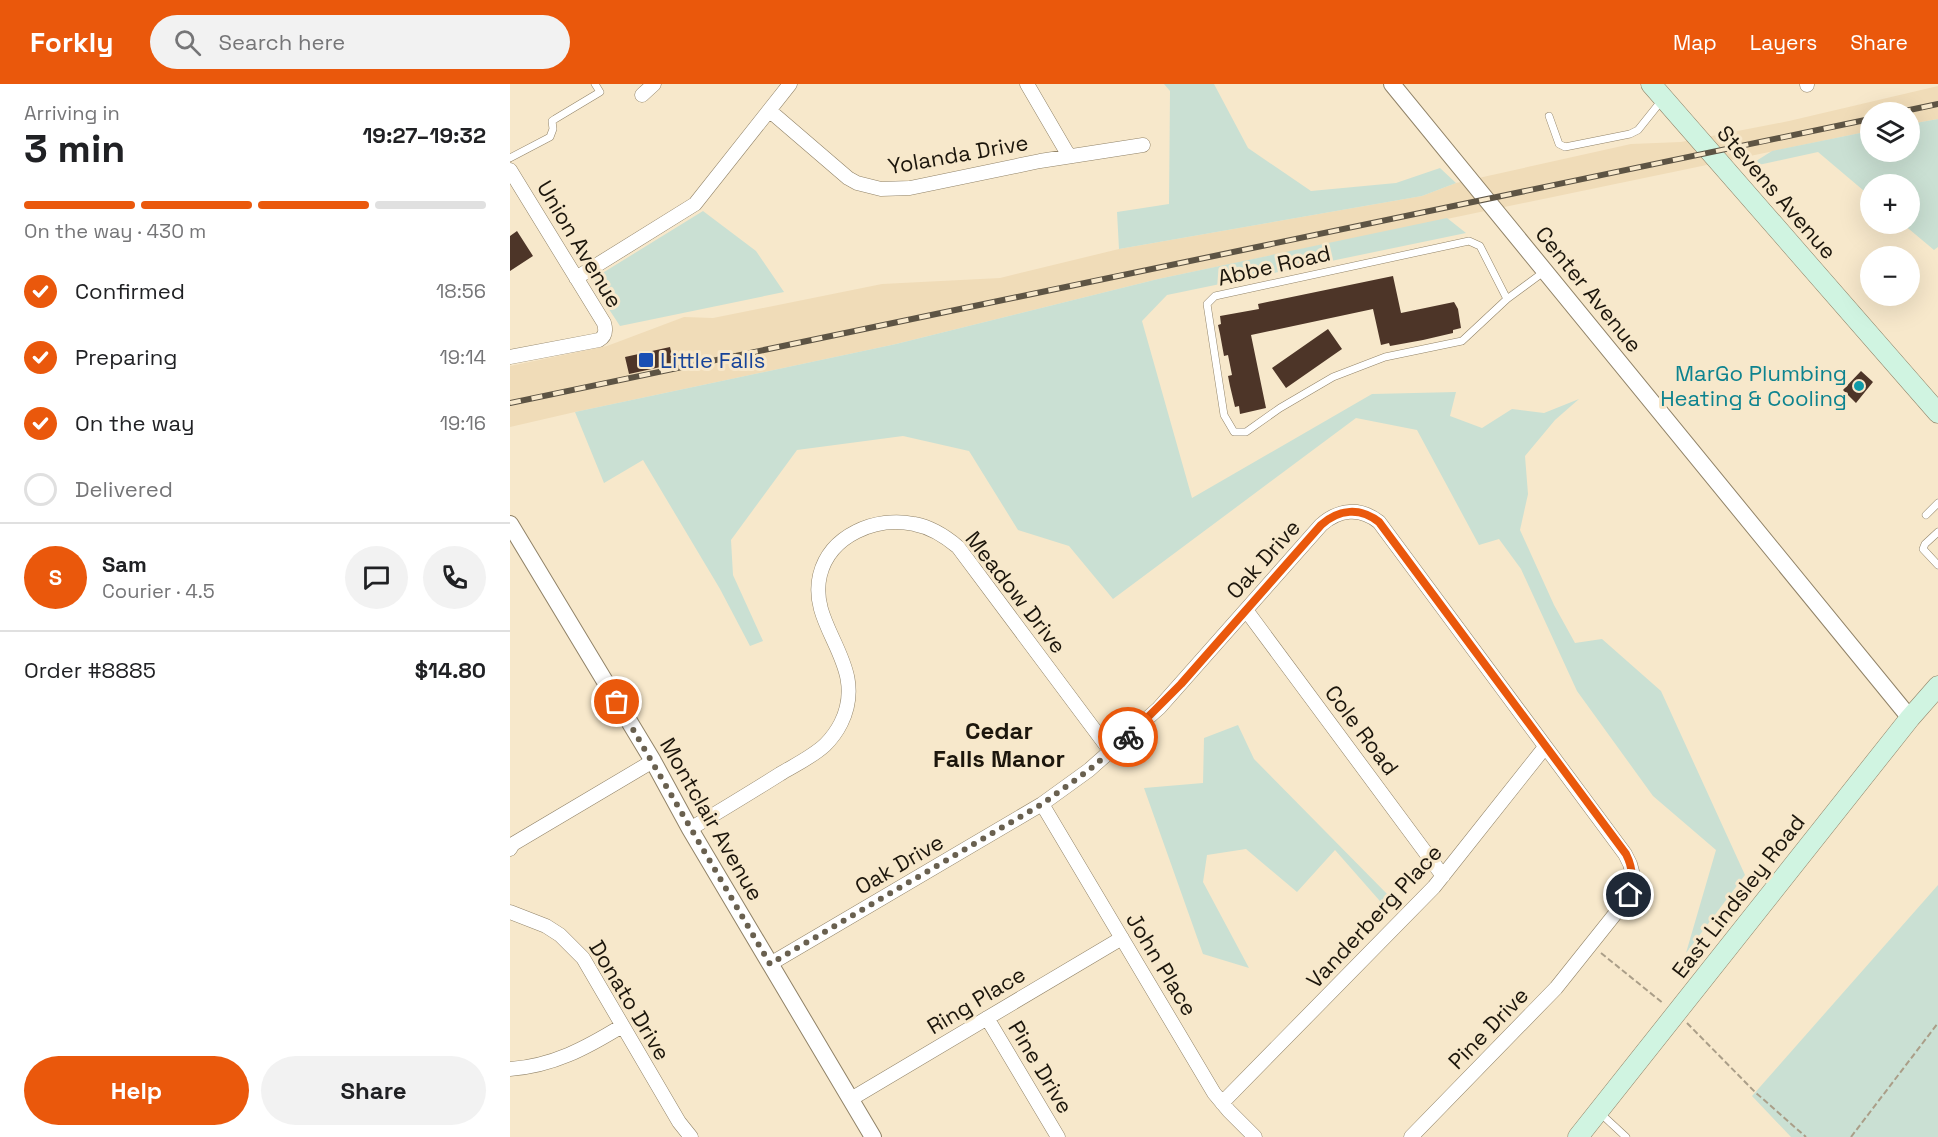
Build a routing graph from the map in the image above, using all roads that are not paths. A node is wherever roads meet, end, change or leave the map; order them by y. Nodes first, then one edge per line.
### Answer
1 (595, 84) edge
2 (654, 84) edge
3 (790, 84) edge
4 (1027, 84) edge
5 (1392, 84) edge
6 (1657, 91) edge
7 (642, 95) dead end
8 (770, 111) junction
9 (1549, 116) dead end
10 (1143, 145) dead end
11 (1069, 156) junction
12 (510, 158) edge
13 (510, 170) edge
14 (1545, 271) junction
15 (576, 278) junction
16 (1507, 299) junction
17 (510, 357) edge
18 (1936, 406) edge
19 (1938, 503) edge
20 (1926, 515) dead end
21 (510, 524) edge
22 (1938, 532) edge
23 (1938, 565) edge
24 (1246, 610) junction
25 (1938, 686) edge
26 (1910, 718) junction
27 (1545, 747) junction
28 (1111, 752) junction
29 (653, 761) junction
30 (1042, 804) junction
31 (690, 829) junction
32 (510, 849) edge
33 (1443, 876) junction
34 (510, 912) edge
35 (1122, 938) junction
36 (1592, 946) joint
37 (770, 964) junction
38 (987, 1018) junction
39 (622, 1026) junction
40 (510, 1069) edge
41 (850, 1099) junction
42 (1222, 1103) junction
43 (1598, 1112) junction
44 (691, 1137) edge
45 (873, 1137) edge
46 (1058, 1137) edge
47 (1255, 1137) edge
48 (1411, 1137) edge
49 (1578, 1137) edge
50 (1626, 1137) edge

1 - 12 lane
2 - 7 street
3 - 8 street
4 - 11 street
5 - 14 street, Center Avenue
6 - 9 lane
6 - 18 main road, Stevens Avenue
8 - 11 street, Yolanda Drive
8 - 15 street
10 - 11 street, Yolanda Drive
13 - 15 street, Union Avenue
14 - 16 lane, Abbe Road
14 - 26 street, Center Avenue
15 - 17 street, Union Avenue
16 - 16 lane, Abbe Road
19 - 20 lane
21 - 29 street, Montclair Avenue
22 - 23 lane
24 - 27 street, Oak Drive
24 - 28 street, Oak Drive
24 - 33 street, Cole Road
25 - 26 main road, East Lindsley Road
26 - 43 main road, East Lindsley Road
27 - 33 street, Vanderberg Place
27 - 36 street, Oak Drive
28 - 30 street, Oak Drive
28 - 31 street, Meadow Drive
29 - 31 street, Montclair Avenue
29 - 32 street
30 - 35 street, John Place
30 - 37 street, Oak Drive
31 - 37 street, Montclair Avenue
33 - 42 street, Vanderberg Place
34 - 39 street, Donato Drive
35 - 38 street, Ring Place
35 - 42 street, John Place
36 - 48 street, Pine Drive
37 - 41 street, Montclair Avenue
38 - 41 street, Ring Place
38 - 46 street, Pine Drive
39 - 40 street
39 - 44 street, Donato Drive
41 - 45 street, Montclair Avenue
42 - 47 street, John Place
43 - 49 main road, East Lindsley Road
43 - 50 lane

